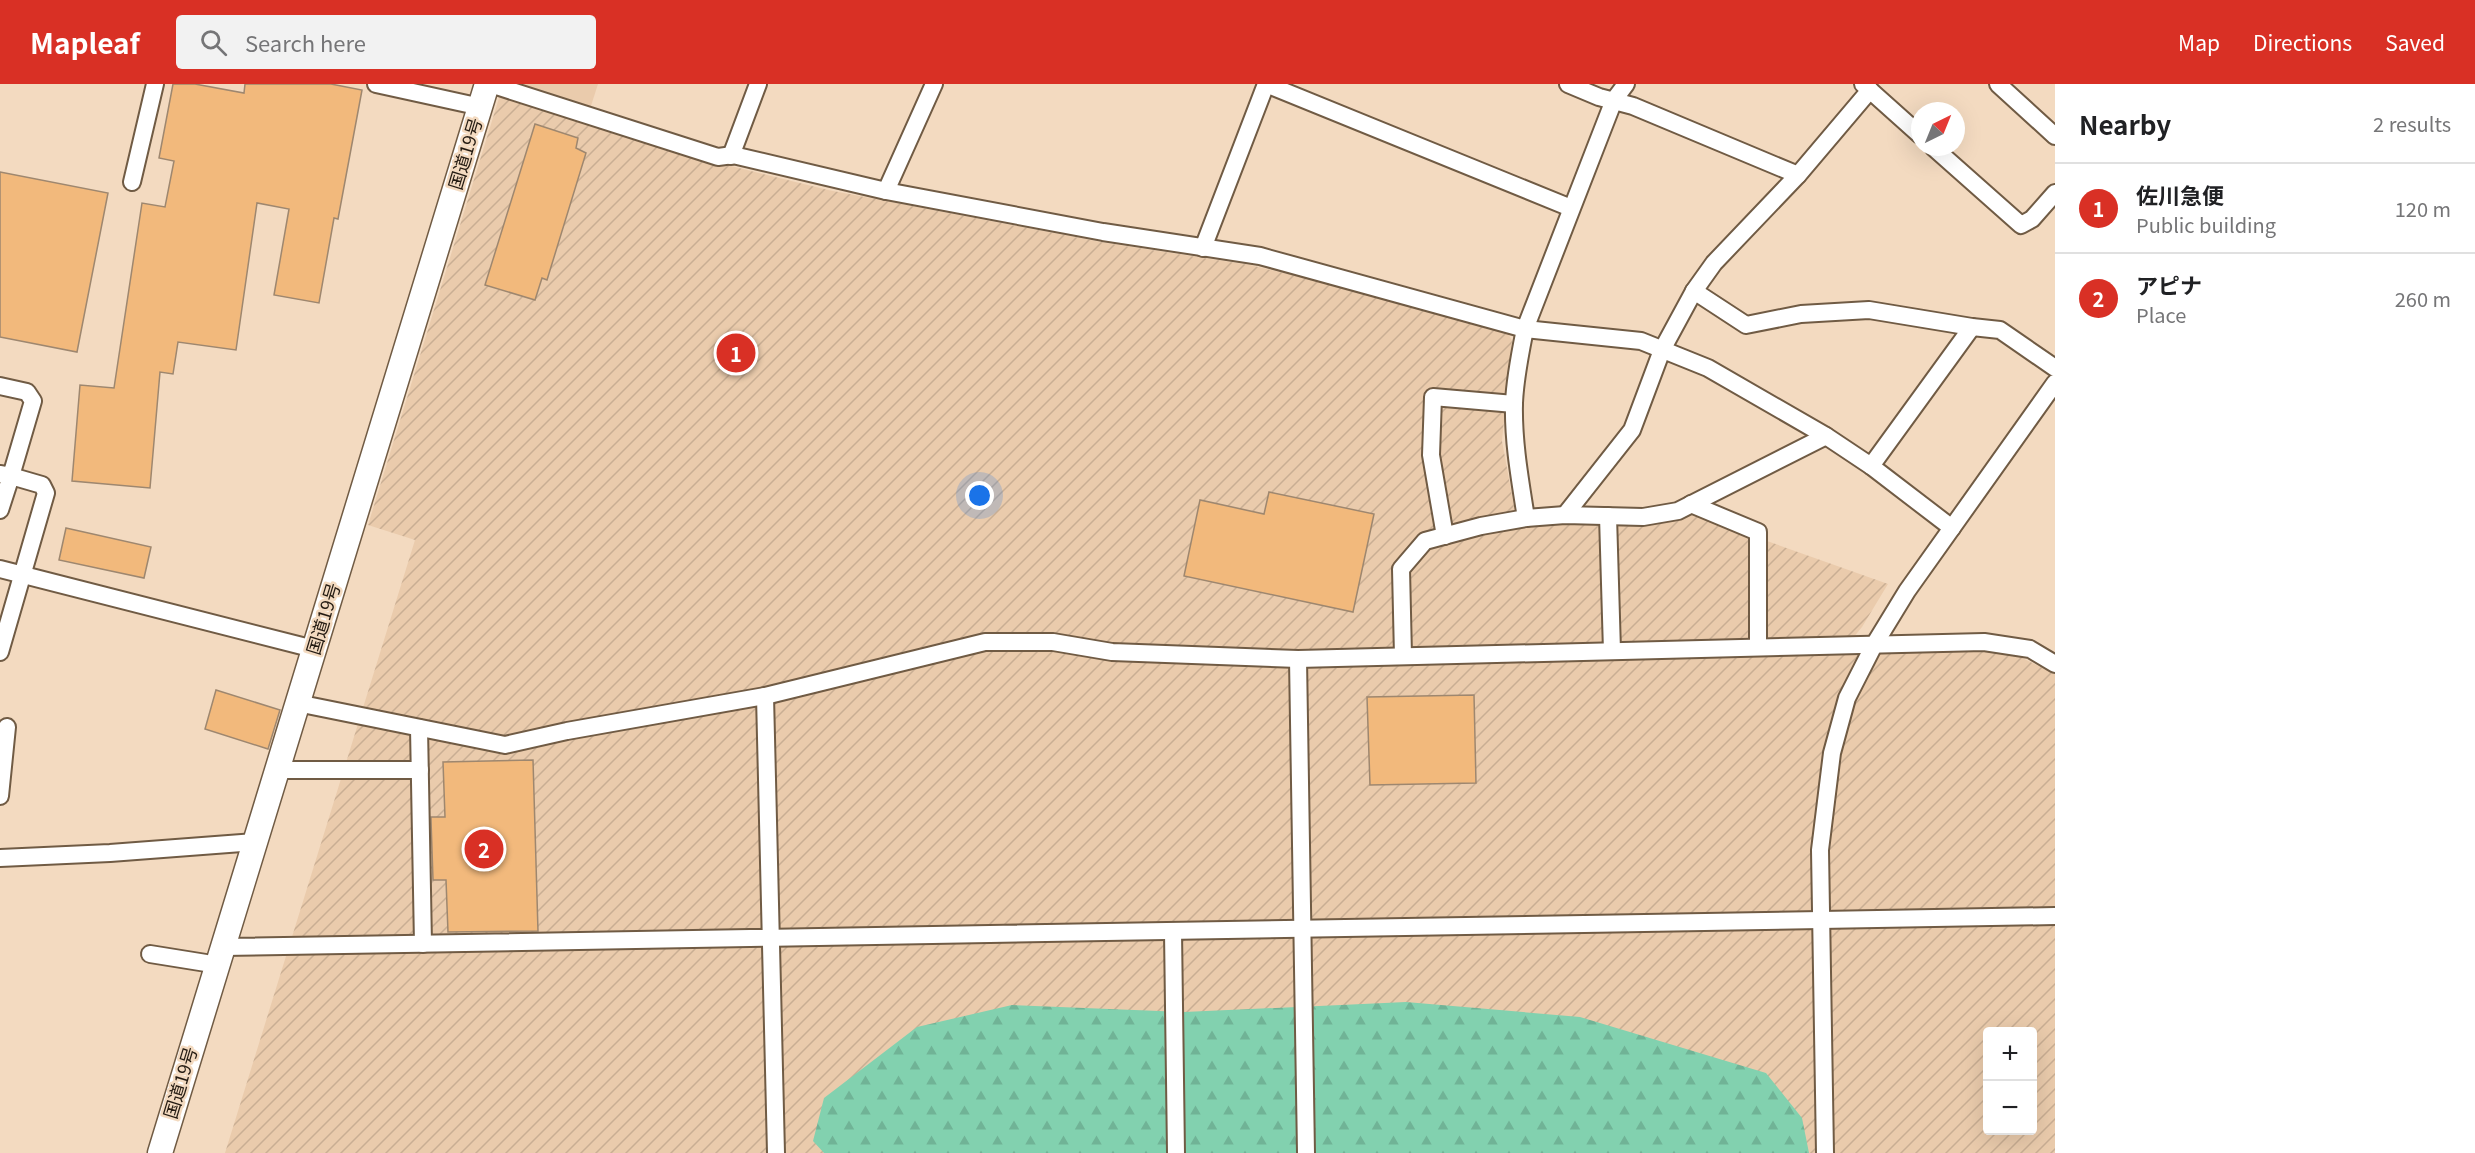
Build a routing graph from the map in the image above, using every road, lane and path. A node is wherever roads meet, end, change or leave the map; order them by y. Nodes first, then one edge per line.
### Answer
1 (156, 84) edge
2 (375, 84) edge
3 (488, 84) edge
4 (758, 84) edge
5 (934, 84) edge
6 (1266, 84) edge
7 (1568, 84) edge
8 (1626, 84) edge
9 (1998, 84) edge
10 (1867, 87) edge
11 (527, 90) edge
12 (1614, 100) junction
13 (481, 107) junction
14 (1911, 127) edge
15 (2055, 136) edge
16 (731, 156) junction
17 (1943, 156) edge
18 (1798, 175) junction
19 (132, 182) dead end
20 (886, 191) junction
21 (2055, 193) edge
22 (1571, 208) junction
23 (1203, 248) junction
24 (1694, 291) junction
25 (1972, 327) junction
26 (1525, 329) junction
27 (1662, 350) junction
28 (2055, 368) edge
29 (2055, 383) edge
30 (0, 386) edge
31 (1514, 404) junction
32 (1826, 436) junction
33 (1871, 466) junction
34 (5, 475) edge
35 (1691, 504) junction
36 (0, 510) edge
37 (1565, 515) junction
38 (1608, 516) junction
39 (1526, 518) junction
40 (1952, 528) junction
41 (1445, 536) junction
42 (0, 569) edge
43 (21, 575) junction
44 (1874, 645) junction
45 (1758, 647) junction
46 (314, 649) junction
47 (1612, 651) junction
48 (0, 652) edge
49 (1404, 656) junction
50 (1298, 659) junction
51 (2055, 664) edge
52 (765, 696) junction
53 (297, 703) junction
54 (7, 727) dead end
55 (419, 728) junction
56 (5, 744) junction
57 (22, 747) dead end
58 (277, 770) junction
59 (420, 770) junction
60 (0, 796) edge
61 (255, 842) junction
62 (0, 858) edge
63 (2055, 916) edge
64 (1819, 920) junction
65 (1302, 930) junction
66 (1173, 932) junction
67 (772, 939) junction
68 (423, 944) junction
69 (150, 954) dead end
70 (220, 957) junction
71 (160, 1153) edge
72 (776, 1153) edge
73 (1176, 1153) edge
74 (1306, 1153) edge
75 (1825, 1153) edge

1 - 19 street
2 - 13 street
3 - 11 street
3 - 13 highway, 国道19号
4 - 16 street
5 - 20 street
6 - 22 street
6 - 23 street
7 - 12 street
8 - 12 street
9 - 15 street
10 - 14 street
10 - 18 street
11 - 16 street
12 - 18 street
12 - 22 street
13 - 46 highway, 国道19号
16 - 20 street
17 - 21 street
18 - 24 street
20 - 23 street
22 - 26 street
23 - 26 street
24 - 25 street
24 - 27 street
25 - 28 street
25 - 33 street
26 - 27 street
26 - 31 street
27 - 32 street
27 - 37 street
29 - 40 street
30 - 34 street
31 - 39 street
31 - 41 street
32 - 33 street
32 - 35 street
33 - 40 street
34 - 36 street
34 - 43 street
35 - 38 street
35 - 45 street
37 - 38 street
37 - 39 street
38 - 47 street
39 - 41 street
40 - 44 street
41 - 49 street
42 - 43 street
43 - 46 street
43 - 48 street
44 - 45 street
44 - 51 street
44 - 64 street
45 - 47 street
46 - 53 highway, 国道19号
47 - 49 street
49 - 50 street
50 - 52 street
50 - 65 street
52 - 55 street
52 - 67 street
53 - 55 street
53 - 58 highway, 国道19号
54 - 56 street
55 - 59 street
56 - 57 street
56 - 60 street
58 - 59 street
58 - 61 highway, 国道19号
59 - 68 street
61 - 62 street
61 - 70 highway, 国道19号
63 - 64 street
64 - 65 street
64 - 75 street
65 - 66 street
65 - 74 street
66 - 67 street
66 - 73 street
67 - 68 street
67 - 72 street
68 - 70 street
69 - 70 street
70 - 71 highway, 国道19号

